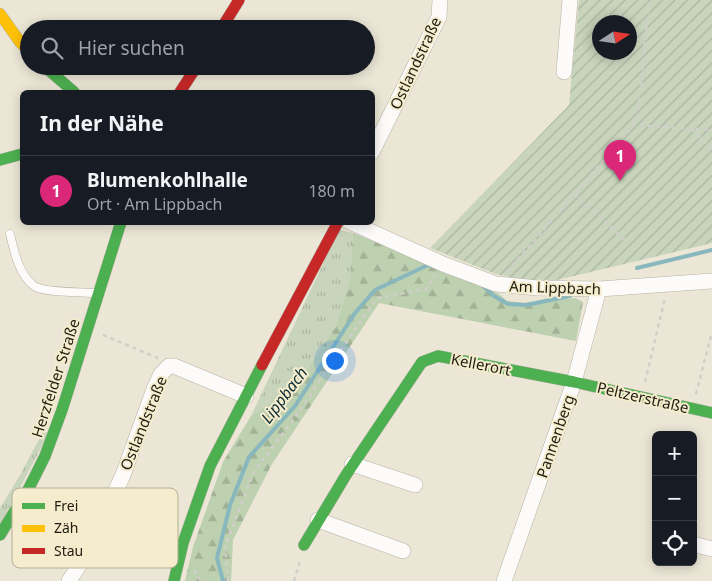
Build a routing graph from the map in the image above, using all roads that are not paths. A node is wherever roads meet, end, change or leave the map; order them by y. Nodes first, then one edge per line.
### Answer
1 (239, 0) edge
2 (440, 0) edge
3 (570, 0) edge
4 (0, 14) edge
5 (227, 20) edge
6 (20, 42) edge
7 (564, 72) dead end
8 (54, 75) edge
9 (191, 75) edge
10 (72, 90) edge
11 (181, 90) edge
12 (375, 146) edge
13 (20, 155) edge
14 (0, 160) edge
15 (120, 225) edge
16 (336, 225) edge
17 (357, 225) edge
18 (10, 234) dead end
19 (712, 281) edge
20 (599, 290) junction
21 (98, 293) junction
22 (574, 382) junction
23 (246, 396) junction
24 (712, 413) edge
25 (352, 464) junction
26 (415, 485) dead end
27 (28, 488) edge
28 (117, 488) edge
29 (12, 515) edge
30 (318, 520) junction
31 (0, 535) edge
32 (304, 545) road end
33 (697, 545) edge
34 (712, 549) edge
35 (403, 551) dead end
36 (178, 564) edge
37 (77, 568) edge
38 (177, 568) edge
39 (69, 581) edge
40 (174, 581) edge
41 (504, 581) edge

1 - 5 street
2 - 12 street, Ostlandstraße
3 - 7 street
4 - 6 street
8 - 10 street
9 - 11 street
13 - 14 street
15 - 21 street, Herzfelder Straße
16 - 23 street
17 - 20 street, Am Lippbach
18 - 21 lane
19 - 20 street, Am Lippbach
20 - 22 street, Pannenberg
21 - 27 street, Herzfelder Straße
22 - 24 street, Peltzerstraße
22 - 25 street, Kellerort
22 - 41 street, Pannenberg
23 - 28 street, Ostlandstraße
23 - 36 street
25 - 26 street
25 - 30 street, Kellerort
29 - 31 street, Herzfelder Straße
30 - 32 street, Kellerort
30 - 35 street
33 - 34 street
37 - 39 street, Ostlandstraße
38 - 40 street

